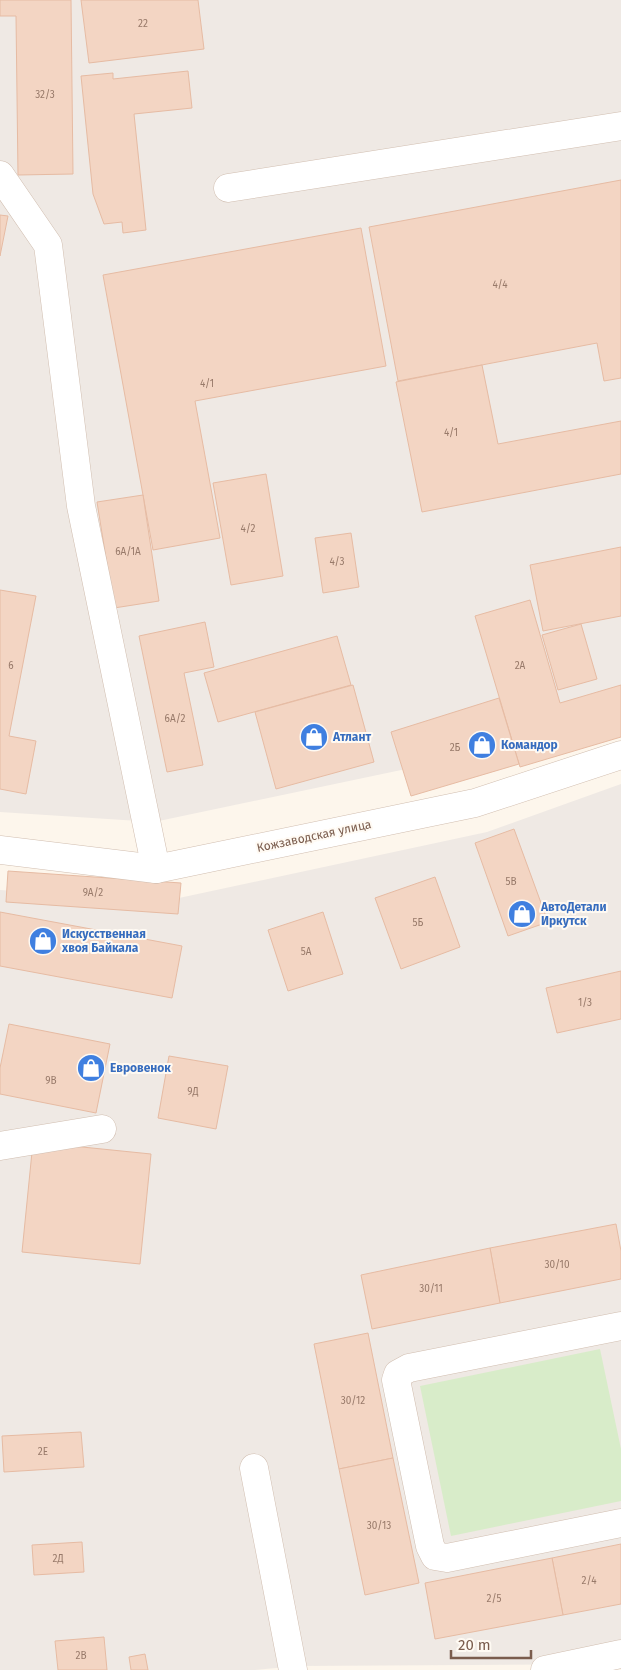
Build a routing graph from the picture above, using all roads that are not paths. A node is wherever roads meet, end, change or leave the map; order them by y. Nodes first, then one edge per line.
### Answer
1 (621, 126) edge
2 (0, 175) edge
3 (228, 188) dead end
4 (621, 755) edge
5 (0, 850) edge
6 (156, 869) junction
7 (102, 1129) dead end
8 (0, 1146) edge
9 (621, 1328) edge
10 (254, 1468) dead end
11 (621, 1523) edge
12 (621, 1654) edge
13 (293, 1670) edge
14 (545, 1670) edge

1 - 3 street
2 - 6 street
4 - 6 street, Кожзаводская улица
5 - 6 street, Кожзаводская улица
7 - 8 street
9 - 11 street
10 - 13 street
12 - 14 street

